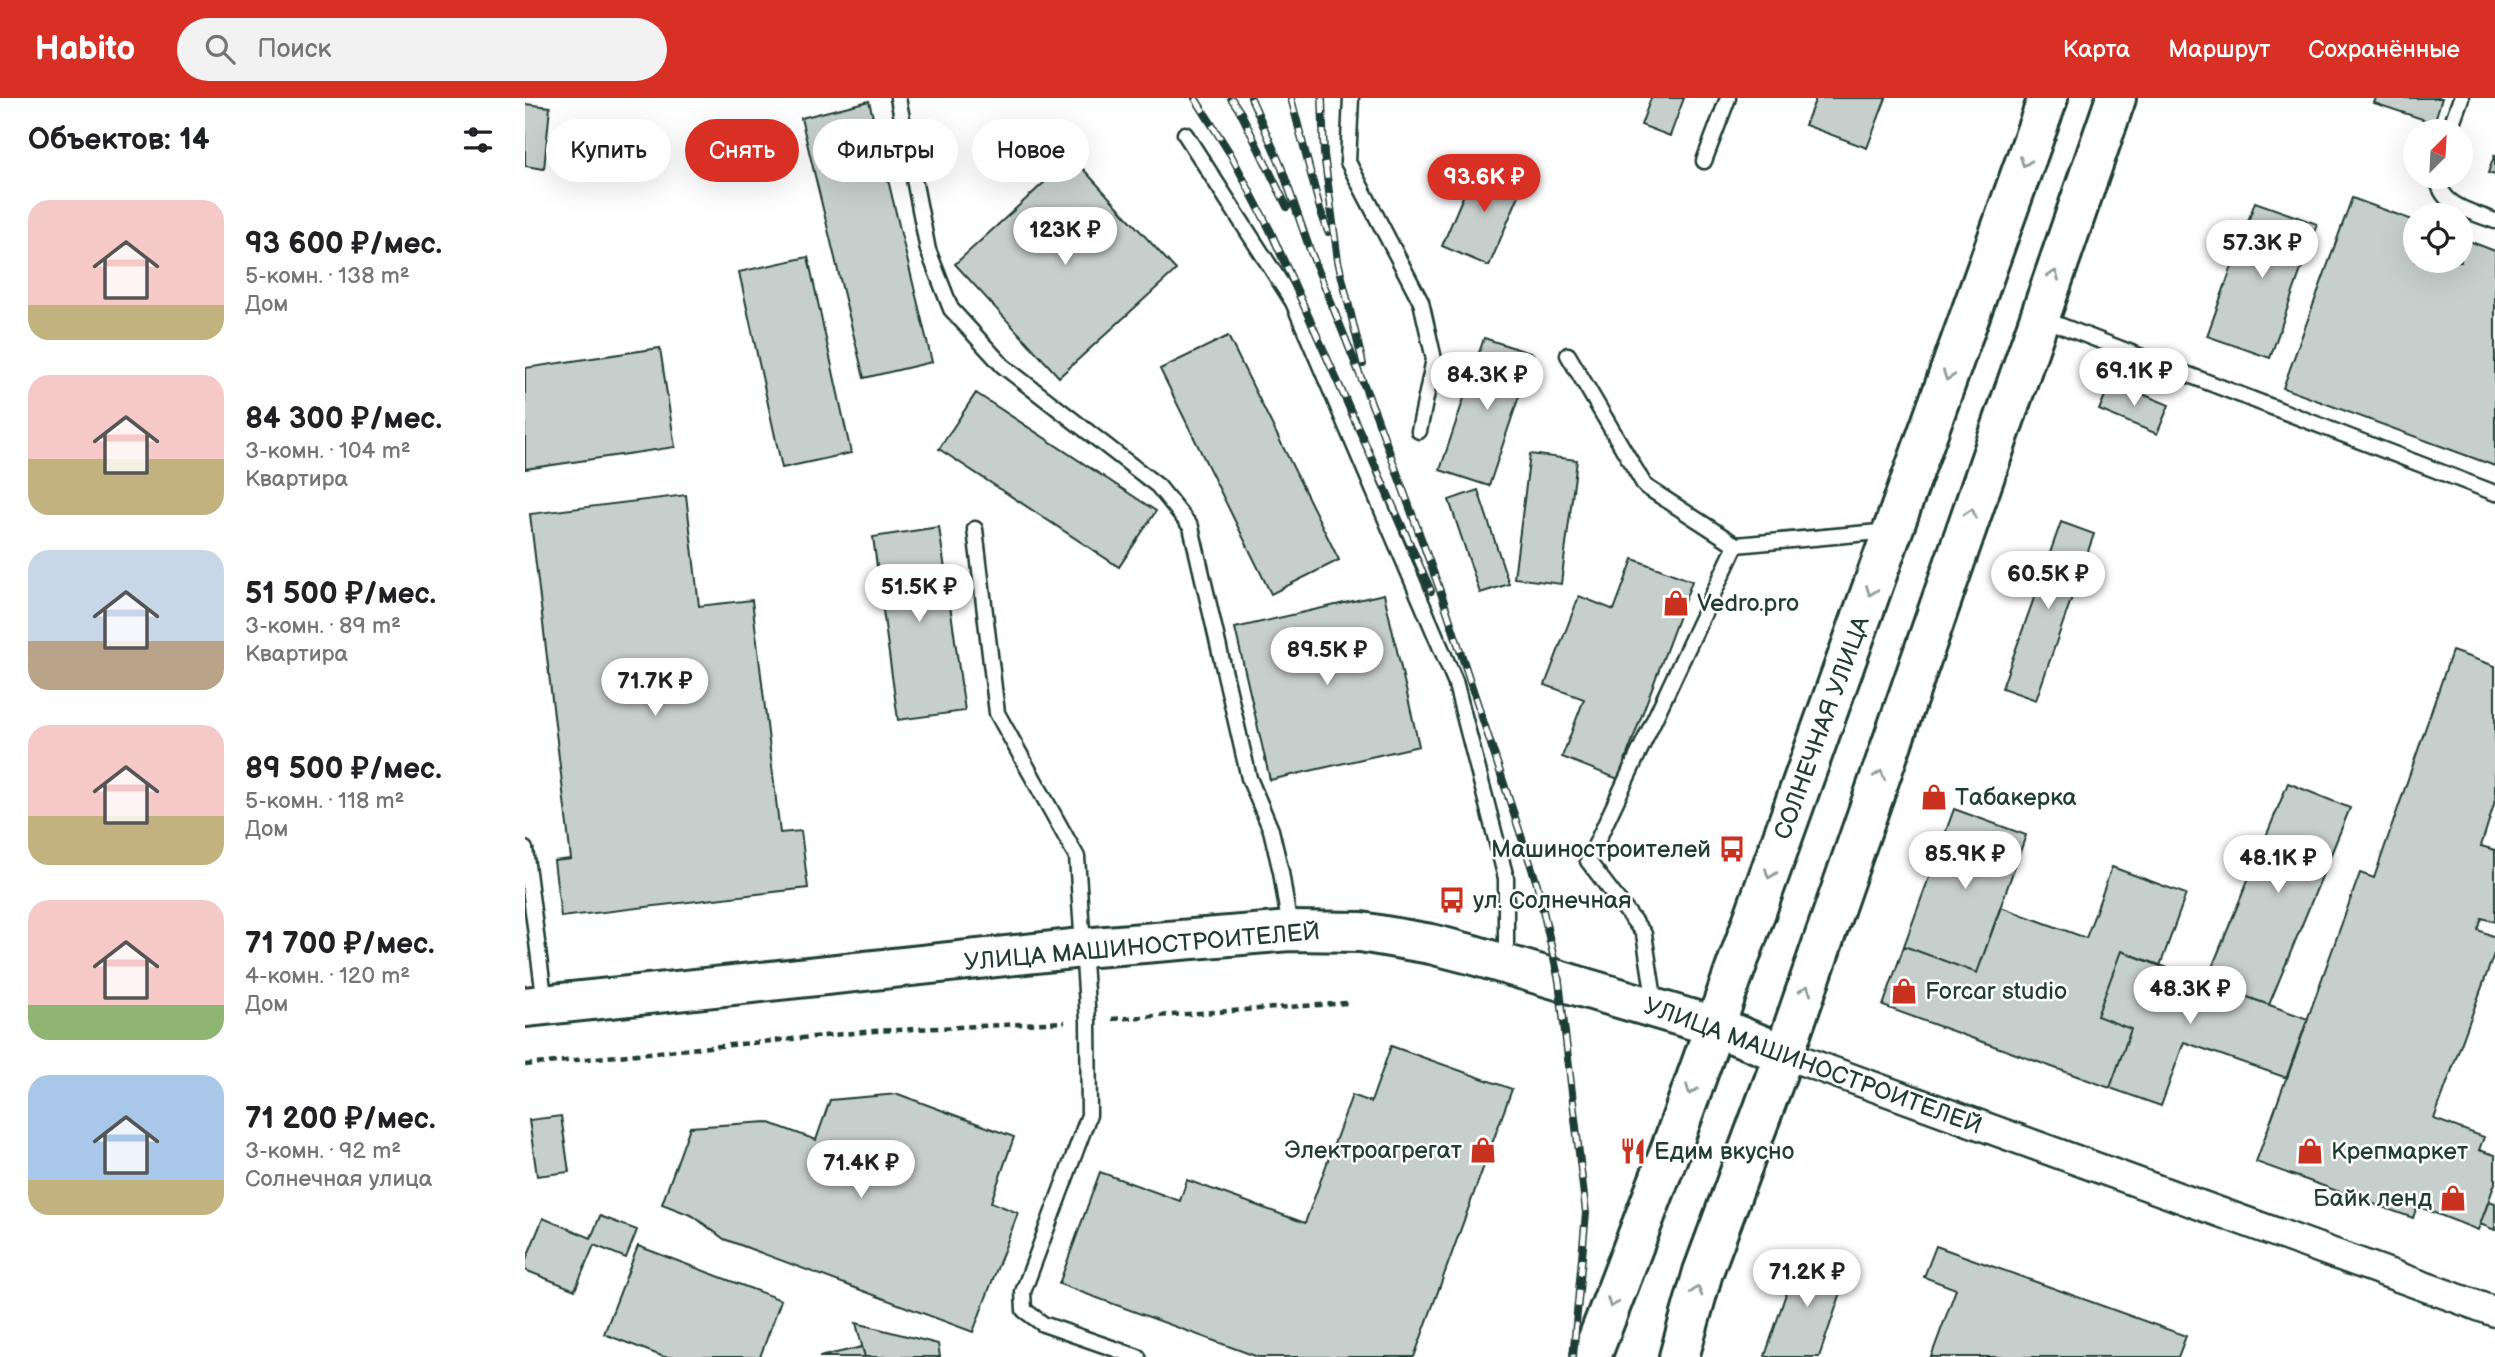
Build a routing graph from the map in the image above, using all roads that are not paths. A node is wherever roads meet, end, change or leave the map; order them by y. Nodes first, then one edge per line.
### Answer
1 (898, 98) edge
2 (1351, 98) edge
3 (1728, 98) edge
4 (2048, 98) edge
5 (2116, 98) edge
6 (2461, 98) edge
7 (2453, 119) edge
8 (1185, 134) dead end
9 (1704, 161) dead end
10 (2441, 189) edge
11 (2495, 221) edge
12 (2040, 317) junction
13 (1569, 355) dead end
14 (1419, 431) dead end
15 (2495, 493) edge
16 (975, 529) dead end
17 (1893, 531) junction
18 (1736, 545) junction
19 (525, 849) edge
20 (1290, 931) junction
21 (1082, 948) junction
22 (1506, 964) junction
23 (535, 1006) edge
24 (1656, 1009) junction
25 (1714, 1026) junction
26 (1784, 1054) junction
27 (2495, 1312) edge
28 (1138, 1357) edge
29 (1591, 1357) edge
30 (1679, 1357) edge

1 - 20 lane
2 - 14 lane
3 - 9 lane
4 -> 17 main road, СОЛНЕЧНАЯ УЛИЦА
12 -> 5 main road
6 - 7 lane
8 - 22 lane
10 - 11 lane
12 - 15 lane
26 -> 12 main road
13 - 18 lane
16 - 21 lane
17 - 18 lane
17 -> 25 main road, СОЛНЕЧНАЯ УЛИЦА
18 - 24 lane
19 - 23 lane
20 - 21 main road, УЛИЦА МАШИНОСТРОИТЕЛЕЙ
20 - 22 main road, УЛИЦА МАШИНОСТРОИТЕЛЕЙ
21 - 23 main road, УЛИЦА МАШИНОСТРОИТЕЛЕЙ
21 - 28 lane
22 - 24 main road, УЛИЦА МАШИНОСТРОИТЕЛЕЙ
24 - 25 main road, УЛИЦА МАШИНОСТРОИТЕЛЕЙ
25 - 26 main road, УЛИЦА МАШИНОСТРОИТЕЛЕЙ
25 -> 29 main road, СОЛНЕЧНАЯ УЛИЦА
26 - 27 street, УЛИЦА МАШИНОСТРОИТЕЛЕЙ
30 -> 26 main road

